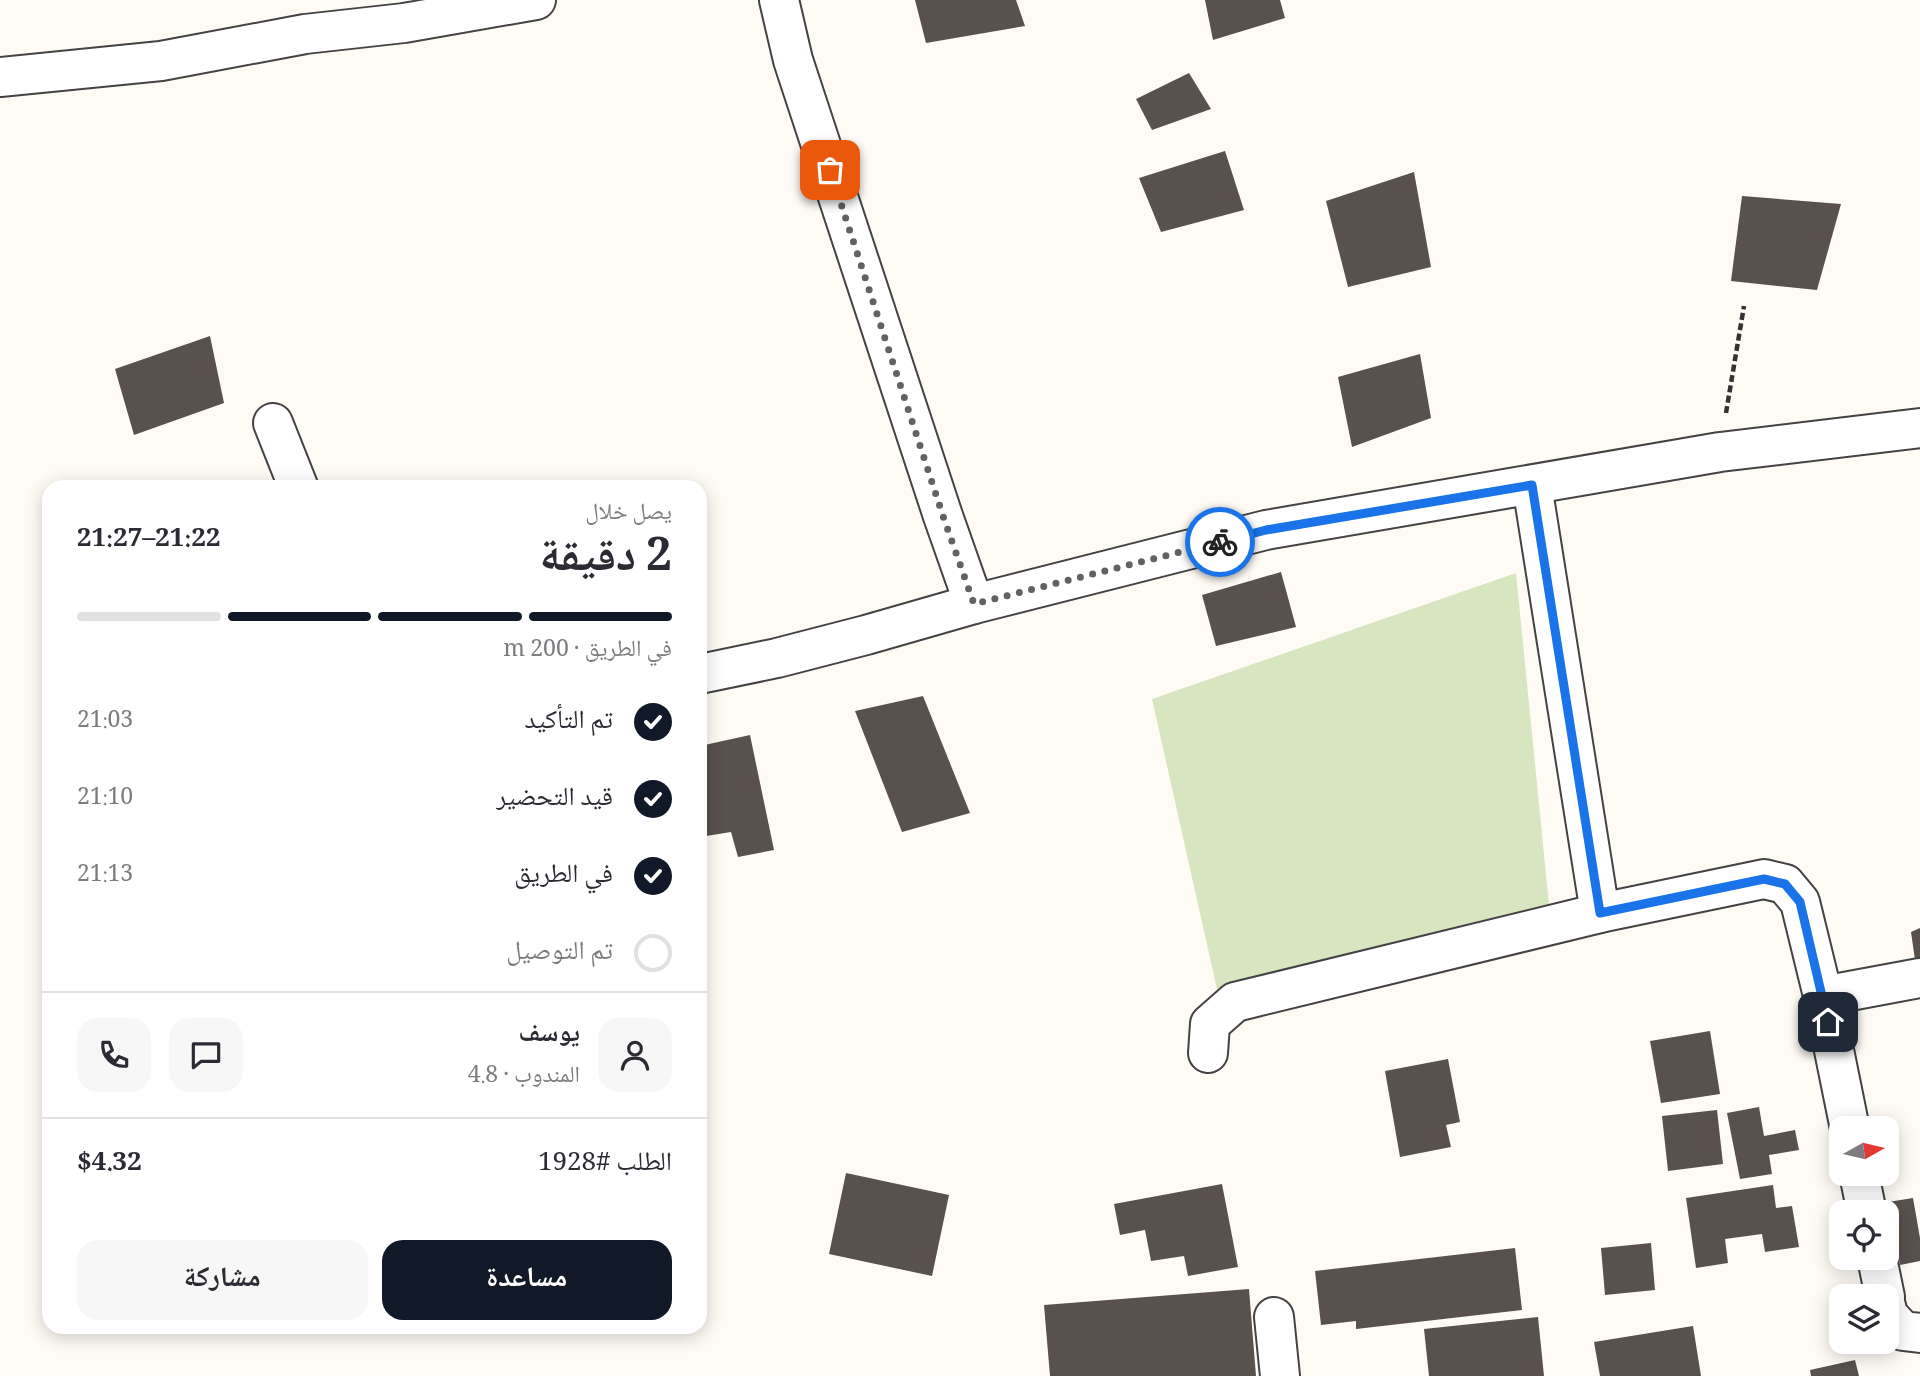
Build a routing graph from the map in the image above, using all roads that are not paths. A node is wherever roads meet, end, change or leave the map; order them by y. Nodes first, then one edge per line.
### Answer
1 (536, 0) edge
2 (779, 0) edge
3 (0, 77) edge
4 (273, 424) dead end
5 (1920, 428) edge
6 (296, 480) edge
7 (1532, 485) junction
8 (974, 604) junction
9 (707, 672) edge
10 (1600, 913) junction
11 (1920, 978) edge
12 (1823, 996) junction
13 (1208, 1054) dead end
14 (1847, 1116) edge
15 (1274, 1317) dead end
16 (1899, 1327) edge
17 (1920, 1333) edge
18 (1280, 1376) edge

1 - 3 street
2 - 8 street
4 - 6 street
5 - 7 street
7 - 8 street
7 - 10 street
8 - 9 street
10 - 12 street
10 - 13 street
11 - 12 street
12 - 14 street
15 - 18 street
16 - 17 street

